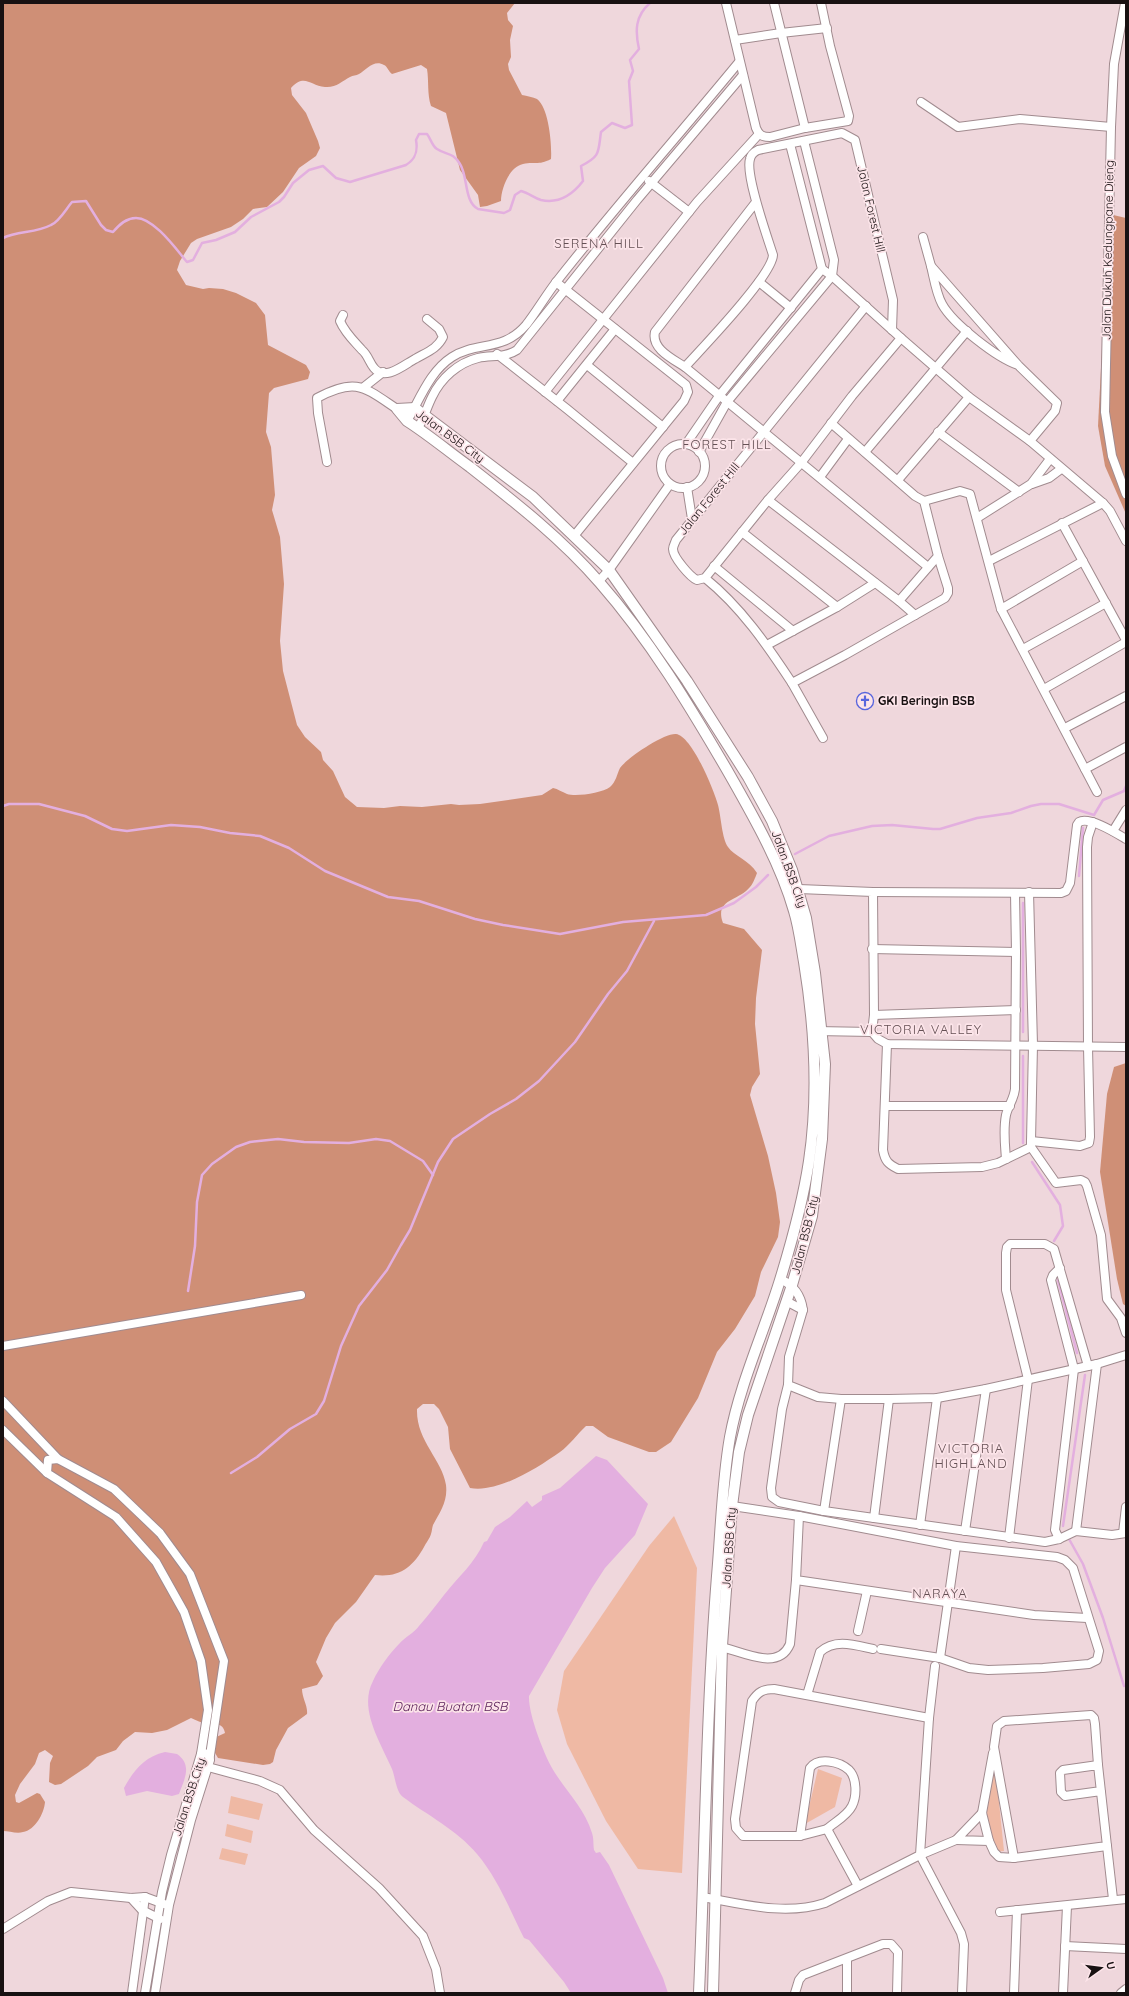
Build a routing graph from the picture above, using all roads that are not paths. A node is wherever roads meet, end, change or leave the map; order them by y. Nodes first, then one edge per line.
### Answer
1 (726, 3) edge
2 (774, 3) edge
3 (821, 3) edge
4 (1125, 3) edge
5 (827, 28) junction
6 (781, 33) junction
7 (735, 40) junction
8 (739, 62) junction
9 (743, 75) junction
10 (921, 102) dead end
11 (1110, 127) junction
12 (805, 128) junction
13 (759, 134) junction
14 (804, 141) junction
15 (790, 144) junction
16 (644, 176) junction
17 (652, 183) junction
18 (756, 202) junction
19 (688, 212) junction
20 (923, 237) dead end
21 (931, 266) junction
22 (822, 269) junction
23 (832, 276) junction
24 (556, 282) junction
25 (759, 282) junction
26 (566, 288) junction
27 (866, 306) junction
28 (791, 308) junction
29 (342, 315) dead end
30 (604, 318) junction
31 (427, 319) dead end
32 (615, 328) junction
33 (892, 330) junction
34 (967, 331) junction
35 (766, 338) junction
36 (901, 338) junction
37 (774, 344) junction
38 (496, 345) junction
39 (497, 356) junction
40 (587, 365) junction
41 (1018, 365) junction
42 (685, 367) junction
43 (934, 368) junction
44 (383, 372) junction
45 (431, 378) junction
46 (440, 385) junction
47 (364, 387) junction
48 (545, 392) junction
49 (719, 396) junction
50 (969, 397) junction
51 (557, 401) junction
52 (727, 402) junction
53 (415, 408) junction
54 (397, 409) junction
55 (425, 416) junction
56 (407, 421) junction
57 (832, 423) junction
58 (663, 427) junction
59 (418, 428) junction
60 (764, 431) junction
61 (938, 432) junction
62 (848, 439) junction
63 (1030, 441) junction
64 (686, 444) junction
65 (699, 452) junction
66 (865, 452) junction
67 (1050, 459) junction
68 (327, 462) dead end
69 (633, 463) junction
70 (801, 463) junction
71 (1061, 469) junction
72 (820, 477) junction
73 (898, 480) junction
74 (670, 484) junction
75 (1031, 484) junction
76 (688, 487) junction
77 (1019, 492) junction
78 (1126, 494) edge
79 (768, 500) junction
80 (924, 501) junction
81 (1103, 503) junction
82 (977, 518) junction
83 (692, 519) junction
84 (1062, 523) junction
85 (742, 532) junction
86 (574, 536) junction
87 (1126, 541) edge
88 (938, 556) junction
89 (989, 561) junction
90 (1083, 561) junction
91 (714, 566) junction
92 (928, 567) junction
93 (609, 570) junction
94 (705, 578) junction
95 (599, 581) junction
96 (875, 583) junction
97 (899, 601) junction
98 (1106, 603) junction
99 (837, 607) junction
100 (1001, 609) junction
101 (915, 615) junction
102 (792, 631) junction
103 (1126, 641) edge
104 (767, 645) junction
105 (1023, 649) junction
106 (792, 683) junction
107 (1044, 689) junction
108 (1126, 696) edge
109 (1065, 728) junction
110 (823, 738) dead end
111 (1126, 747) edge
112 (1085, 769) junction
113 (1097, 792) dead end
114 (1126, 810) edge
115 (1093, 822) junction
116 (1113, 831) junction
117 (1126, 839) edge
118 (799, 889) junction
119 (873, 892) junction
120 (1029, 892) junction
121 (1015, 893) junction
122 (872, 950) junction
123 (1016, 952) junction
124 (1016, 1010) junction
125 (874, 1015) junction
126 (818, 1031) junction
127 (872, 1032) junction
128 (887, 1044) junction
129 (1016, 1044) junction
130 (1033, 1045) junction
131 (1088, 1047) junction
132 (1126, 1047) edge
133 (886, 1106) junction
134 (1010, 1106) junction
135 (1031, 1144) junction
136 (1006, 1159) junction
137 (1060, 1268) junction
138 (780, 1280) junction
139 (792, 1285) junction
140 (301, 1296) dead end
141 (786, 1301) junction
142 (803, 1310) junction
143 (1126, 1333) edge
144 (3, 1346) edge
145 (1126, 1355) edge
146 (1097, 1364) junction
147 (1088, 1366) junction
148 (1074, 1369) junction
149 (1028, 1379) junction
150 (788, 1384) junction
151 (986, 1389) junction
152 (841, 1398) junction
153 (937, 1398) junction
154 (889, 1400) junction
155 (3, 1401) edge
156 (3, 1430) edge
157 (58, 1459) junction
158 (47, 1473) junction
159 (732, 1506) junction
160 (1126, 1507) edge
161 (824, 1511) junction
162 (799, 1516) junction
163 (874, 1518) junction
164 (920, 1525) junction
165 (965, 1531) junction
166 (1076, 1532) junction
167 (1124, 1533) edge
168 (1009, 1538) junction
169 (1059, 1539) junction
170 (956, 1546) junction
171 (796, 1580) junction
172 (867, 1591) junction
173 (948, 1603) junction
174 (1087, 1618) junction
175 (858, 1630) dead end
176 (717, 1645) junction
177 (940, 1658) junction
178 (935, 1666) dead end
179 (807, 1695) junction
180 (929, 1718) junction
181 (994, 1747) junction
182 (201, 1754) junction
183 (209, 1762) junction
184 (1098, 1765) junction
185 (1101, 1791) junction
186 (982, 1813) junction
187 (827, 1829) junction
188 (800, 1836) junction
189 (956, 1840) junction
190 (989, 1841) junction
191 (1107, 1846) junction
192 (920, 1855) junction
193 (1014, 1858) junction
194 (858, 1886) junction
195 (145, 1897) junction
196 (703, 1897) junction
197 (131, 1898) junction
198 (715, 1899) junction
199 (1113, 1899) junction
200 (1126, 1899) edge
201 (160, 1902) junction
202 (169, 1905) junction
203 (1067, 1906) junction
204 (142, 1910) junction
205 (1017, 1910) junction
206 (1000, 1912) dead end
207 (157, 1918) junction
208 (166, 1922) junction
209 (3, 1929) edge
210 (1065, 1946) junction
211 (1126, 1949) edge
212 (847, 1959) junction
213 (1126, 1989) edge
214 (132, 1993) edge
215 (144, 1993) edge
216 (155, 1993) edge
217 (440, 1993) edge
218 (699, 1993) edge
219 (713, 1993) edge
220 (795, 1993) edge
221 (847, 1993) edge
222 (897, 1993) edge
223 (962, 1993) edge
224 (1014, 1993) edge
225 (1063, 1993) edge
226 (1121, 1993) edge

1 - 7 street
2 - 6 street
3 - 5 street
4 - 11 street, Jalan Dukuh Kedungpane Dieng
5 - 6 street
5 - 12 street
6 - 7 street
6 - 12 street
7 - 8 street
8 - 9 street
8 - 16 street
9 - 13 street
9 - 17 street
10 - 11 street
11 - 78 street, Jalan Dukuh Kedungpane Dieng
12 - 13 street
13 - 19 street
14 - 15 street, Jalan Forest Hill
14 - 23 street
14 - 33 street, Jalan Forest Hill
15 - 18 street, Jalan Forest Hill
15 - 22 street
16 - 17 street
16 - 24 street
17 - 19 street
17 - 26 street
18 - 25 street, Jalan Forest Hill
18 - 42 street
19 - 30 street
20 - 21 street
21 - 34 street
21 - 41 street
22 - 23 street
22 - 28 street
23 - 27 street
23 - 37 street
24 - 26 street
24 - 38 street
25 - 28 street
25 - 42 street, Jalan Forest Hill
26 - 30 street
26 - 39 street
27 - 33 street
27 - 60 street, Jalan Forest Hill
28 - 35 street
29 - 44 street
30 - 32 street
30 - 48 street
31 - 44 street
32 - 40 street
32 - 58 street
33 - 36 street
34 - 41 street
34 - 43 street
35 - 37 street
35 - 49 street
36 - 43 street
36 - 57 street
37 - 52 street
38 - 39 street
38 - 45 street
39 - 46 street
39 - 48 street
40 - 51 street
40 - 58 street
41 - 63 street
42 - 49 street
43 - 50 street
43 - 66 street
44 - 47 street
45 - 46 street
45 - 53 street
46 - 55 street
47 - 54 street
47 - 68 street
48 - 51 street
49 - 52 street
49 - 64 street
50 - 61 street
50 - 63 street
51 - 69 street
52 - 60 street
52 - 65 street
53 - 54 street, Jalan BSB City
53 - 55 street, Jalan BSB City
53 - 56 street
54 - 56 street, Jalan BSB City
55 - 59 street
55 - 86 street, Jalan BSB City
56 - 59 street, Jalan BSB City
57 - 62 street
57 - 70 street
58 - 69 street
59 - 95 street, Jalan BSB City
60 - 70 street
60 - 83 street, Jalan Forest Hill
61 - 73 street
61 - 77 street
62 - 66 street
62 - 72 street
63 - 67 street
64 - 65 street
64 - 74 street
65 - 76 street, Jalan Forest Hill
66 - 73 street
67 - 71 street
67 - 75 street
69 - 86 street
70 - 72 street
70 - 79 street
71 - 75 street
71 - 81 street
72 - 92 street
73 - 80 street
74 - 76 street, Jalan Forest Hill
74 - 93 street
75 - 77 street
76 - 83 street
77 - 82 street
79 - 85 street
79 - 96 street
80 - 82 street
80 - 88 street
81 - 84 street
81 - 87 street
82 - 89 street
83 - 94 street, Jalan Forest Hill
84 - 89 street
84 - 90 street
85 - 91 street
85 - 99 street
86 - 93 street, Jalan BSB City
88 - 92 street
88 - 101 street
89 - 100 street
90 - 98 street
90 - 100 street
91 - 94 street
91 - 102 street
92 - 97 street
93 - 95 street
93 - 118 street, Jalan BSB City
94 - 104 street, Jalan Forest Hill
95 - 126 street, Jalan BSB City
96 - 97 street
96 - 99 street
97 - 101 street
98 - 103 street
98 - 105 street
99 - 102 street
100 - 105 street
101 - 106 street
102 - 104 street
103 - 107 street
104 - 106 street, Jalan Forest Hill
105 - 107 street
106 - 110 street, Jalan Forest Hill
107 - 109 street
108 - 109 street
109 - 112 street
111 - 112 street
112 - 113 street
114 - 116 street
115 - 116 street
115 - 120 street
115 - 131 street
116 - 117 street
118 - 119 street
118 - 126 street, Jalan BSB City
119 - 121 street
119 - 122 street
120 - 121 street
120 - 130 street
121 - 123 street
122 - 123 street
122 - 125 street
123 - 124 street
124 - 125 street
124 - 129 street
125 - 127 street
126 - 127 street
126 - 138 street, Jalan BSB City
126 - 139 street, Jalan BSB City
127 - 128 street
128 - 129 street
128 - 133 street
129 - 130 street
129 - 134 street
130 - 131 street
130 - 135 street
131 - 132 street
131 - 135 street
133 - 134 street
133 - 136 street
134 - 136 street
135 - 136 street
135 - 143 street
137 - 147 street
137 - 148 street
137 - 149 street
138 - 139 street
138 - 176 street, Jalan BSB City
139 - 141 street, Jalan BSB City
139 - 142 street
140 - 144 street
141 - 142 street
141 - 159 street, Jalan BSB City
142 - 150 street
145 - 146 street
146 - 147 street
146 - 166 street
147 - 148 street
148 - 149 street
148 - 169 street
149 - 151 street
149 - 168 street
150 - 152 street
150 - 161 street
151 - 153 street
151 - 165 street
152 - 154 street
152 - 161 street
153 - 154 street
153 - 164 street
154 - 163 street
155 - 157 street
156 - 158 street
157 - 158 street
157 - 183 street
158 - 182 street
159 - 162 street
159 - 176 street, Jalan BSB City
160 - 167 street
161 - 163 street
162 - 170 street
162 - 171 street
163 - 164 street
164 - 165 street
165 - 168 street
166 - 167 street
166 - 169 street
168 - 169 street
170 - 173 street
170 - 174 street
171 - 172 street
171 - 176 street
172 - 173 street
172 - 175 street
173 - 174 street
173 - 177 street
174 - 177 street
176 - 196 street, Jalan BSB City
176 - 198 street, Jalan BSB City
177 - 179 street
178 - 180 street
179 - 180 street
179 - 188 street
180 - 192 street
181 - 184 street
181 - 186 street
181 - 193 street
182 - 183 street, Jalan BSB City
182 - 201 street, Jalan BSB City
183 - 202 street, Jalan BSB City
183 - 217 street
184 - 185 street
184 - 185 street
185 - 191 street
186 - 189 street
186 - 190 street
187 - 188 street
187 - 188 street
187 - 194 street
189 - 190 street
189 - 192 street
190 - 193 street
191 - 193 street
191 - 199 street
192 - 194 street
192 - 223 street
194 - 198 street
195 - 197 street
195 - 201 street
195 - 204 street
196 - 198 street
196 - 218 street, Jalan BSB City
197 - 204 street
197 - 209 street
198 - 219 street, Jalan BSB City
199 - 200 street
199 - 203 street
201 - 202 street
201 - 207 street, Jalan BSB City
202 - 208 street, Jalan BSB City
203 - 205 street
203 - 210 street
204 - 207 street
204 - 214 street
205 - 206 street
205 - 224 street
207 - 208 street
207 - 215 street, Jalan BSB City
208 - 216 street, Jalan BSB City
210 - 211 street
210 - 225 street
212 - 220 street
212 - 221 street
212 - 222 street
213 - 226 street

